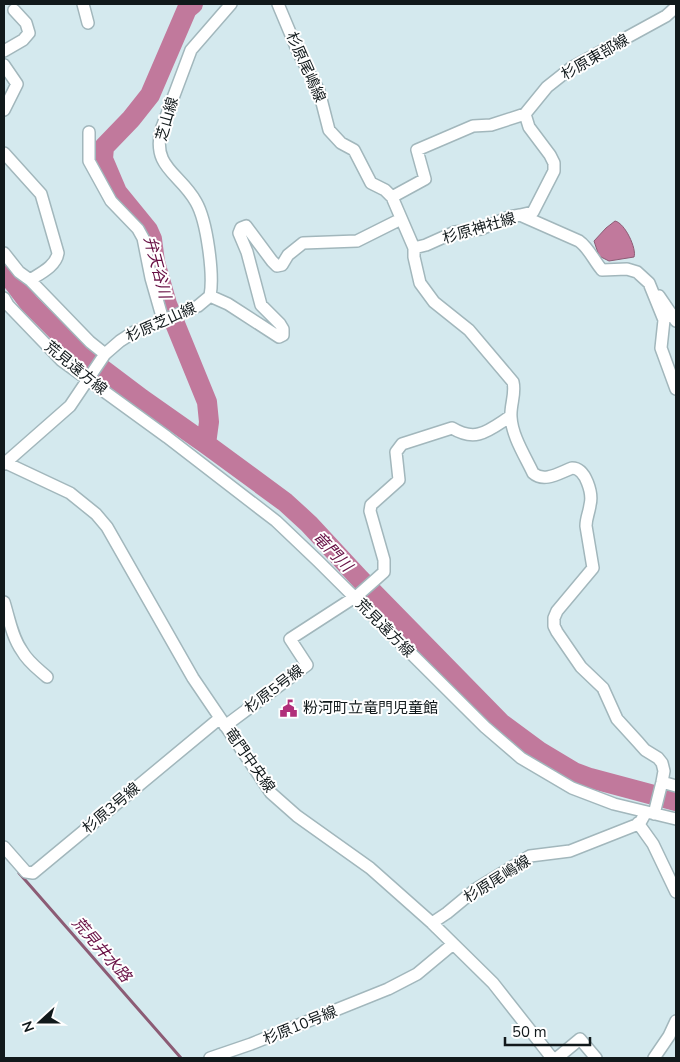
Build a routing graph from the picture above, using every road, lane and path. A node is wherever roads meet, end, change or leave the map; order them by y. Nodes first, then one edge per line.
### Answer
1 (83, 4) edge
2 (231, 4) edge
3 (278, 4) edge
4 (676, 7) edge
5 (14, 10) dead end
6 (88, 23) dead end
7 (4, 51) edge
8 (4, 64) edge
9 (4, 110) edge
10 (525, 114) junction
11 (89, 132) dead end
12 (4, 153) edge
13 (392, 197) junction
14 (520, 215) junction
15 (402, 219) junction
16 (414, 248) junction
17 (4, 253) edge
18 (30, 280) junction
19 (649, 283) junction
20 (210, 296) junction
21 (4, 298) edge
22 (164, 319) junction
23 (676, 321) edge
24 (104, 355) junction
25 (90, 376) junction
26 (676, 388) edge
27 (511, 416) junction
28 (4, 463) edge
29 (356, 596) junction
30 (4, 602) edge
31 (47, 677) dead end
32 (223, 722) junction
33 (662, 783) junction
34 (676, 786) edge
35 (652, 812) junction
36 (676, 820) edge
37 (638, 823) junction
38 (4, 847) edge
39 (676, 892) edge
40 (432, 923) junction
41 (453, 944) junction
42 (676, 1021) edge
43 (210, 1058) edge
44 (552, 1058) edge
45 (557, 1058) edge
46 (596, 1058) edge
47 (654, 1058) edge

1 - 6 street
2 - 20 street, 芝山線
3 - 13 street, 杉原尾嶋線
4 - 10 street, 杉原東部線
5 - 7 street
8 - 9 street
10 - 13 street
10 - 14 street
11 - 22 street
12 - 18 street
13 - 15 street
14 - 16 street, 杉原神社線
14 - 19 street, 杉原神社線
15 - 16 street
15 - 20 street, 杉原芝山線
16 - 27 street
17 - 18 street
18 - 24 street
19 - 23 street
19 - 26 street
20 - 22 street, 杉原芝山線
21 - 25 street, 荒見遠方線
22 - 24 street, 杉原芝山線
24 - 25 street, 杉原芝山線
25 - 28 street, 杉原芝山線
25 - 29 street, 荒見遠方線
27 - 29 street, 杉原5号線
27 - 33 street
28 - 32 street, 竜門中央線
29 - 32 street, 杉原5号線
29 - 35 street, 荒見遠方線
30 - 31 street
32 - 38 street, 杉原3号線
32 - 40 street, 竜門中央線
33 - 34 street
33 - 35 street
35 - 36 street, 荒見遠方線
35 - 37 street
37 - 39 street
37 - 40 street, 杉原尾嶋線
40 - 41 street, 竜門中央線
41 - 43 street, 杉原10号線
41 - 44 street
42 - 47 street
45 - 46 street

